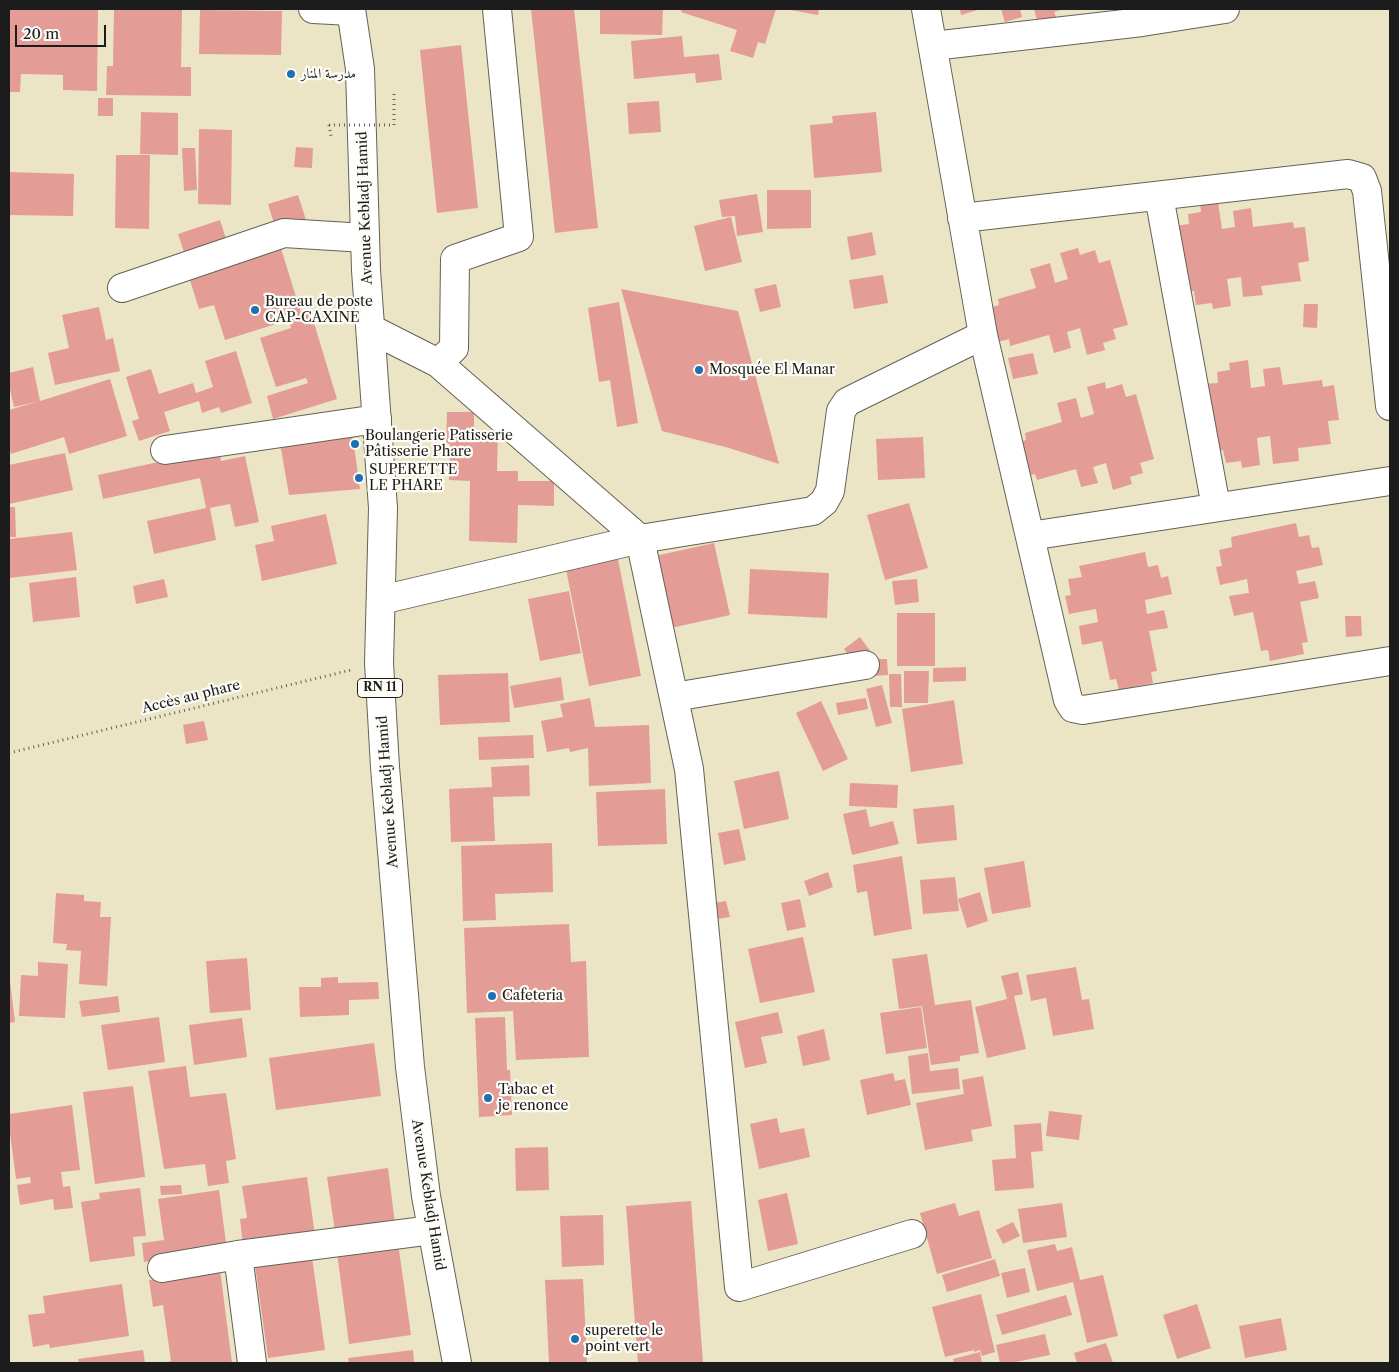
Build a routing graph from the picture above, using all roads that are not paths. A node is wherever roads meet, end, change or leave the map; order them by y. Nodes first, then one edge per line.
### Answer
1 (313, 9) edge
2 (497, 9) edge
3 (926, 9) edge
4 (1225, 9) edge
5 (351, 10) edge
6 (1141, 15) edge
7 (933, 46) junction
8 (1159, 196) junction
9 (962, 218) junction
10 (366, 238) junction
11 (122, 288) dead end
12 (371, 330) junction
13 (983, 335) junction
14 (438, 363) junction
15 (1390, 406) edge
16 (377, 418) junction
17 (165, 450) dead end
18 (1390, 481) edge
19 (1216, 507) junction
20 (1030, 536) junction
21 (640, 538) junction
22 (381, 600) junction
23 (1390, 661) edge
24 (865, 664) dead end
25 (674, 697) junction
26 (432, 1230) junction
27 (912, 1234) dead end
28 (238, 1256) junction
29 (162, 1268) dead end
30 (252, 1363) edge
31 (457, 1363) edge

1 - 5 street
2 - 14 street
3 - 7 street
4 - 6 street
5 - 10 street, Avenue Kebladj Hamid / RN 11
6 - 7 street
7 - 9 street
8 - 9 street
8 - 15 street
8 - 19 street
9 - 13 street
10 - 11 street
10 - 12 street, Avenue Kebladj Hamid / RN 11
12 - 14 street
12 - 16 street, Avenue Kebladj Hamid / RN 11
13 - 20 street
13 - 21 street
14 - 21 street
16 - 17 street
16 - 22 street, Avenue Kebladj Hamid / RN 11
18 - 19 street
19 - 20 street
20 - 23 street
21 - 22 street
21 - 25 street
22 - 26 street, Avenue Kebladj Hamid / RN 11
24 - 25 street
25 - 27 street
26 - 28 street
26 - 31 street, Avenue Kebladj Hamid / RN 11
28 - 29 street
28 - 30 street

